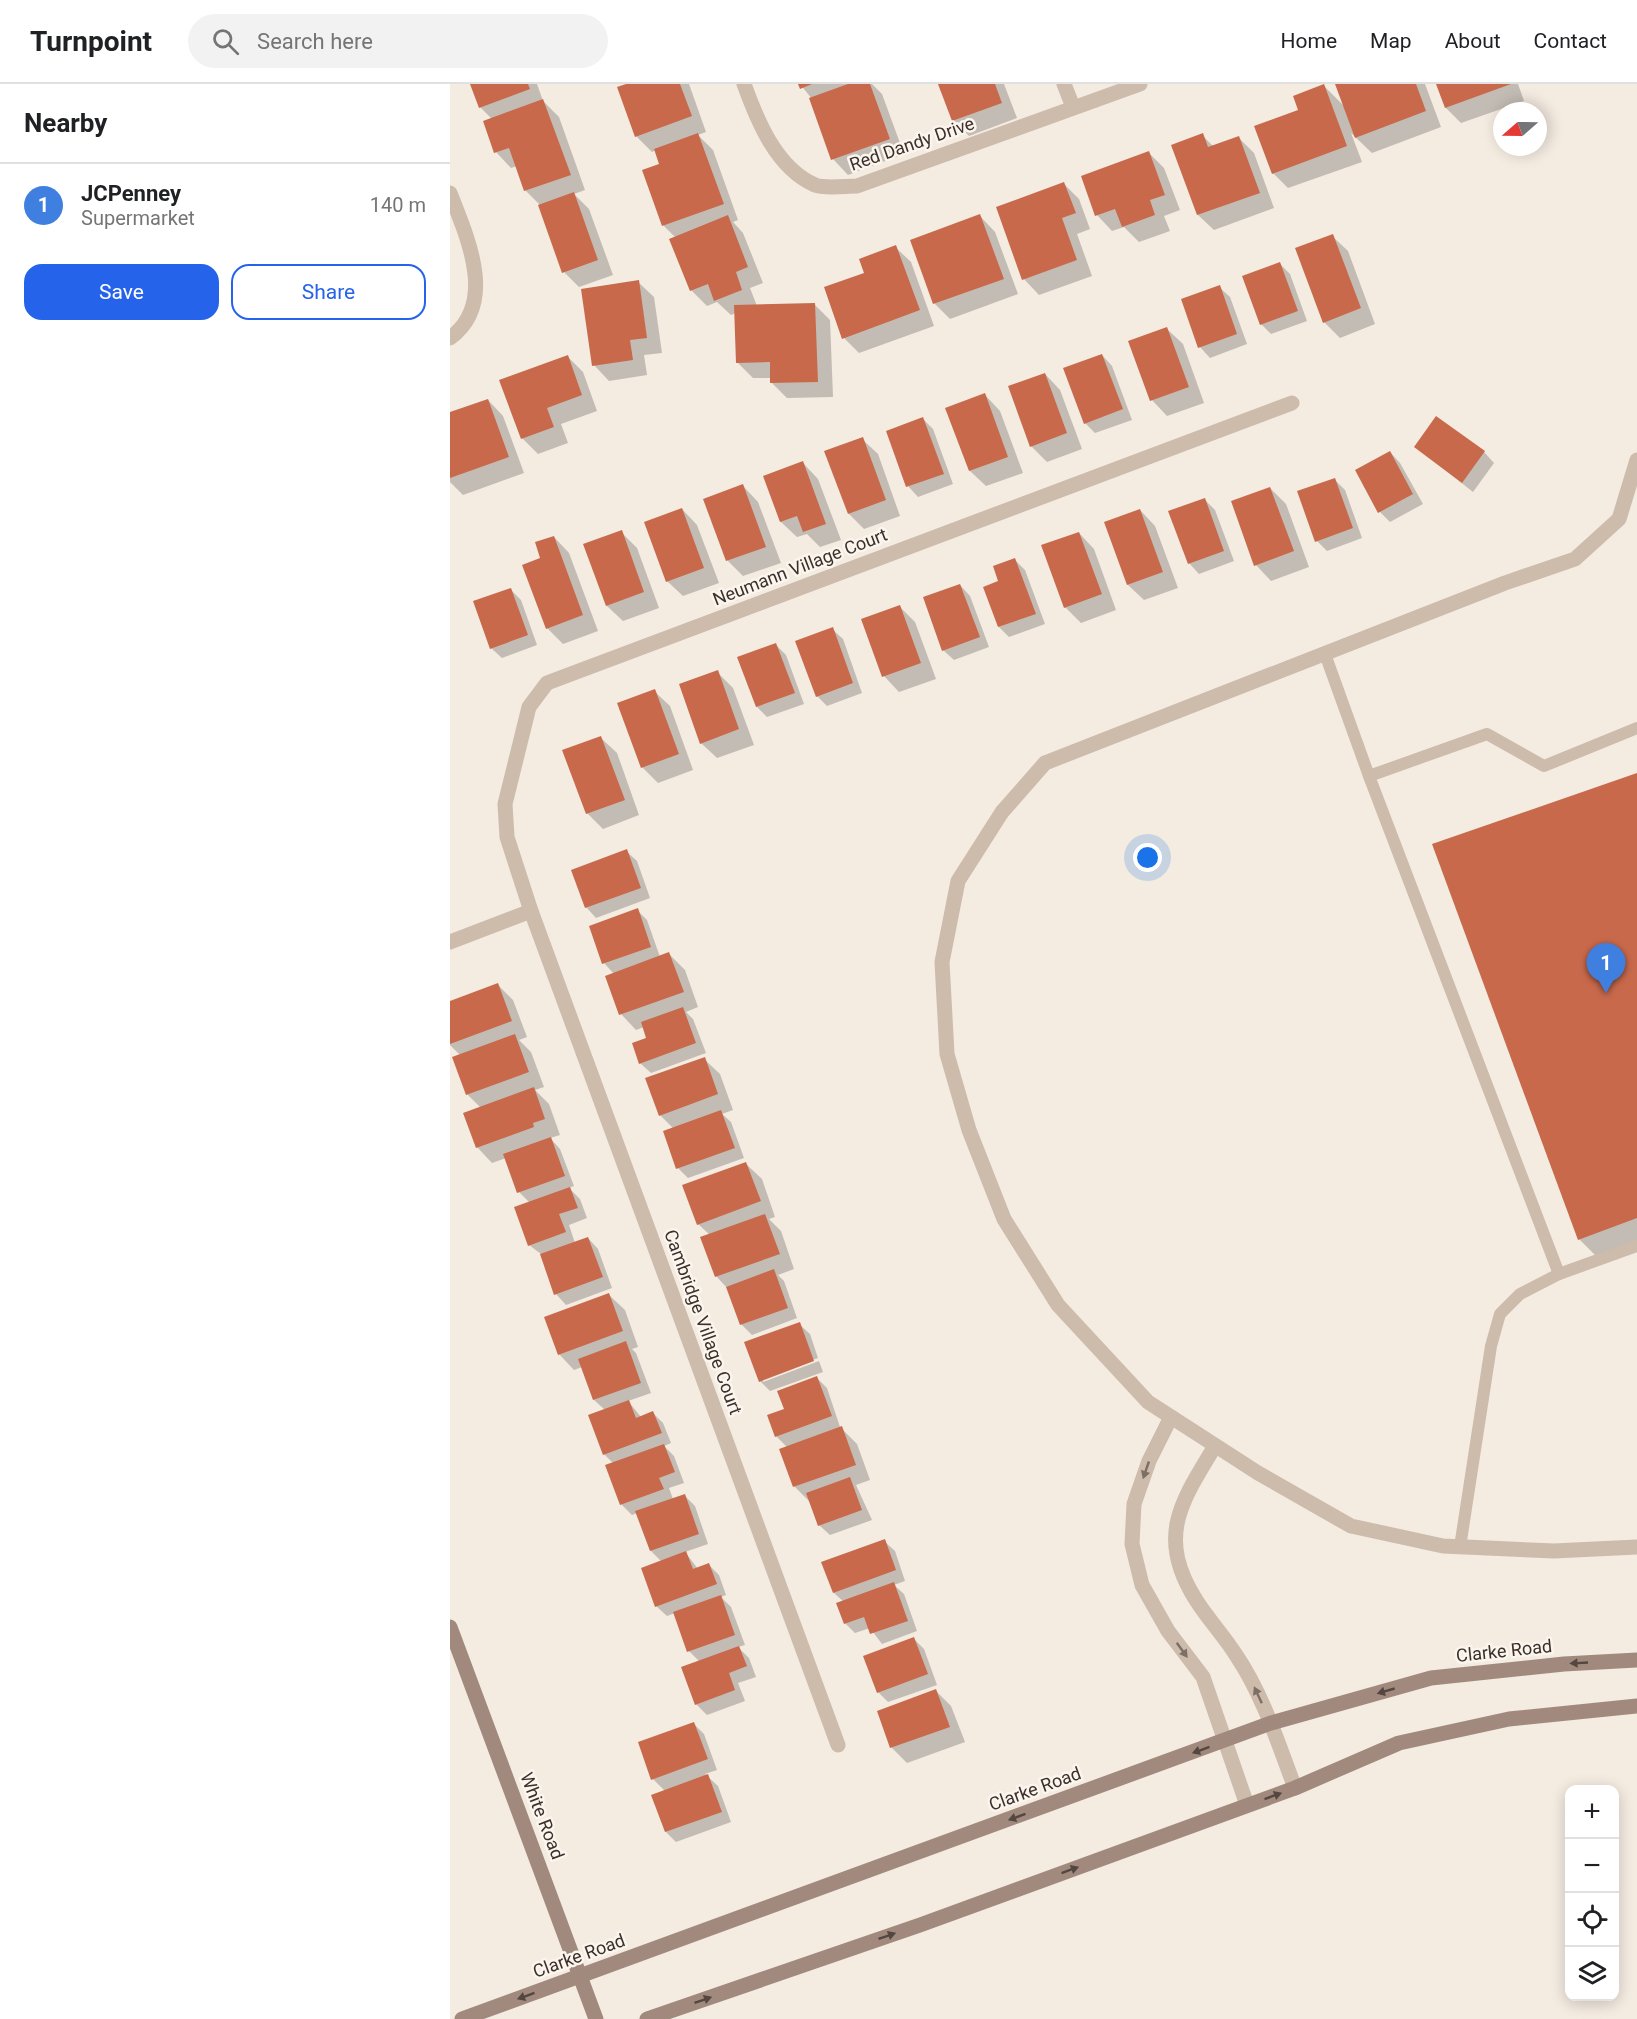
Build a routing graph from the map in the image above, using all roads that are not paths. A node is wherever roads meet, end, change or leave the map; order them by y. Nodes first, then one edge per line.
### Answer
1 (744, 84) edge
2 (1064, 84) edge
3 (1140, 84) edge
4 (1073, 107) junction
5 (450, 193) edge
6 (450, 338) edge
7 (1292, 403) dead end
8 (1637, 460) edge
9 (1325, 654) junction
10 (1637, 728) edge
11 (1369, 776) junction
12 (531, 911) junction
13 (450, 942) edge
14 (1637, 1246) edge
15 (1559, 1274) junction
16 (1171, 1417) junction
17 (1215, 1446) junction
18 (1460, 1547) junction
19 (1637, 1547) edge
20 (450, 1627) edge
21 (1637, 1660) edge
22 (1637, 1706) edge
23 (1271, 1723) junction
24 (1224, 1741) junction
25 (838, 1746) dead end
26 (1295, 1788) junction
27 (1247, 1805) junction
28 (581, 1976) junction
29 (462, 2019) edge
30 (596, 2019) edge
31 (647, 2019) edge

1 - 4 street, Red Dandy Drive
2 - 4 street
3 - 4 street, Red Dandy Drive
5 - 6 street
7 - 12 street, Neumann Village Court
8 - 9 street
9 - 11 lane
9 - 16 street
10 - 11 lane
11 - 15 lane
12 - 13 street
12 - 25 street, Cambridge Village Court
14 - 15 lane
15 - 18 lane
16 - 17 street
16 -> 24 street
17 - 18 street
23 -> 17 street
18 - 19 street
20 - 28 street, White Road
21 -> 23 street, Clarke Road
22 - 26 street
23 - 24 street, Clarke Road
23 - 26 street
24 - 27 street
24 -> 28 street, Clarke Road
27 -> 26 street
31 -> 27 street
28 -> 29 street, Clarke Road
28 - 30 street, White Road

